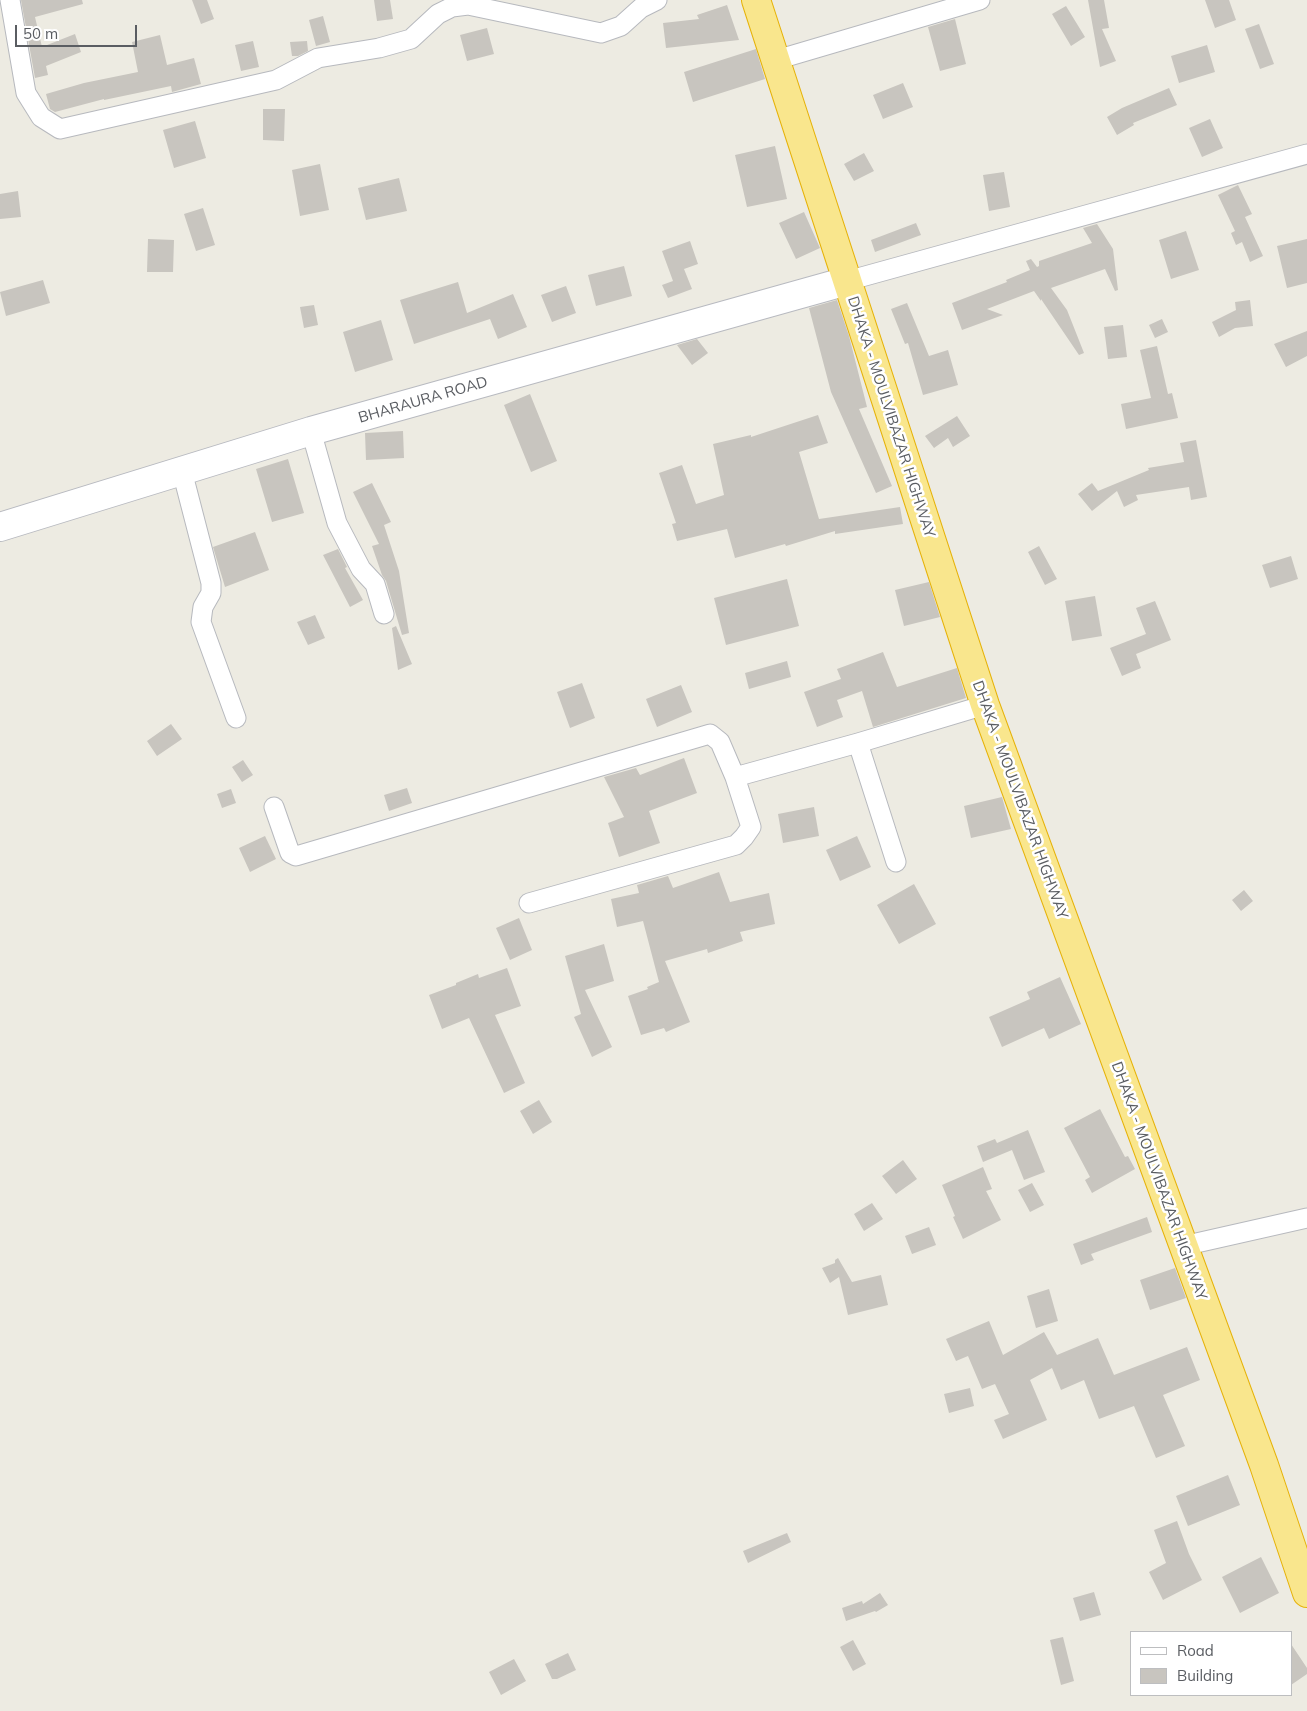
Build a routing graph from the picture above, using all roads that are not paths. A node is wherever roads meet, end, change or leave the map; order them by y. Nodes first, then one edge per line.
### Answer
1 (10, 0) edge
2 (657, 0) edge
3 (756, 0) edge
4 (980, 0) edge
5 (776, 60) junction
6 (1307, 154) edge
7 (848, 281) junction
8 (312, 431) junction
9 (182, 471) junction
10 (0, 527) edge
11 (384, 614) dead end
12 (984, 705) junction
13 (236, 718) dead end
14 (858, 743) junction
15 (735, 777) junction
16 (274, 807) dead end
17 (896, 862) dead end
18 (529, 903) dead end
19 (1307, 1218) edge
20 (1183, 1246) junction
21 (1307, 1593) edge

1 - 2 street
3 - 5 highway, DHAKA - MOULVIBAZAR HIGHWAY
4 - 5 street
5 - 7 highway, DHAKA - MOULVIBAZAR HIGHWAY
6 - 7 street
7 - 8 main road, BHARAURA ROAD
7 - 12 highway, DHAKA - MOULVIBAZAR HIGHWAY
8 - 9 main road, BHARAURA ROAD
8 - 11 street
9 - 10 main road, BHARAURA ROAD
9 - 13 street
12 - 14 street
12 - 20 highway, DHAKA - MOULVIBAZAR HIGHWAY
14 - 15 street
14 - 17 street
15 - 16 street
15 - 18 street
19 - 20 street
20 - 21 highway, DHAKA - MOULVIBAZAR HIGHWAY

